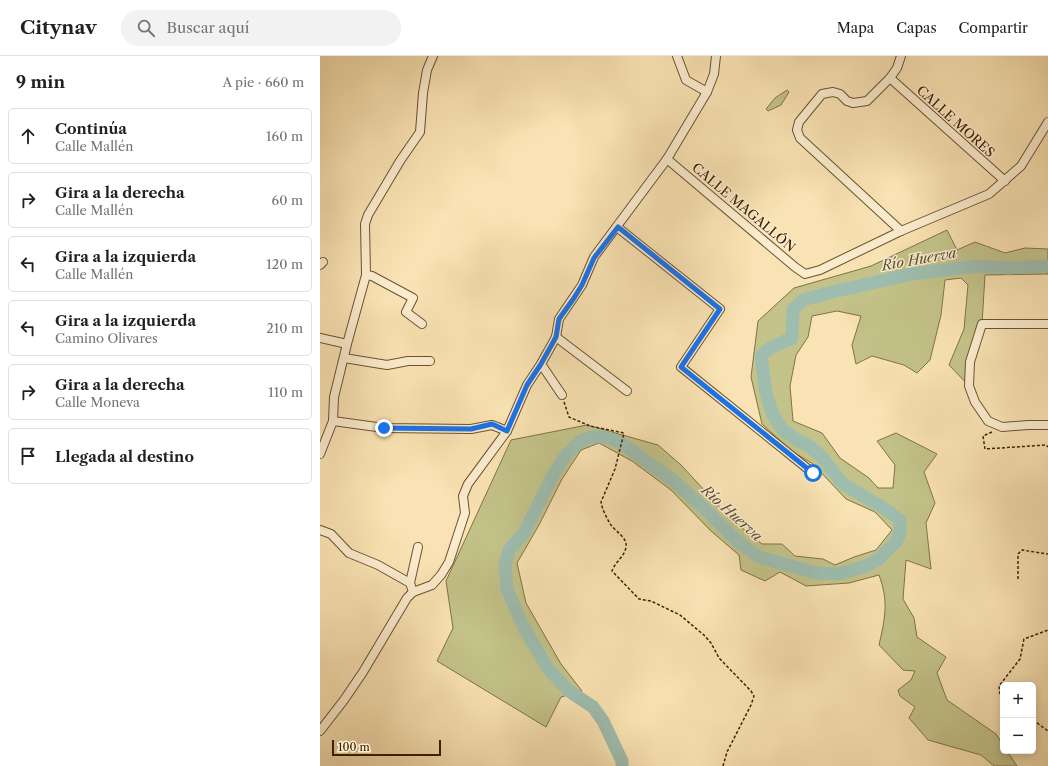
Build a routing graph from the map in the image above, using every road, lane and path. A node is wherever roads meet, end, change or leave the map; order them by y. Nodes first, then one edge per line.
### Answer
1 (433, 56) edge
2 (678, 56) edge
3 (716, 56) edge
4 (901, 56) edge
5 (890, 78) junction
6 (707, 92) junction
7 (1048, 122) edge
8 (667, 158) junction
9 (1005, 181) junction
10 (618, 227) junction
11 (901, 231) junction
12 (366, 275) junction
13 (422, 324) dead end
14 (1048, 324) edge
15 (556, 337) junction
16 (320, 338) edge
17 (347, 344) junction
18 (344, 358) junction
19 (430, 361) dead end
20 (541, 364) junction
21 (627, 391) dead end
22 (562, 395) joint
23 (333, 421) junction
24 (1048, 426) edge
25 (1002, 427) junction
26 (507, 431) junction
27 (1048, 447) edge
28 (320, 454) edge
29 (813, 473) dead end
30 (320, 530) edge
31 (418, 547) dead end
32 (1048, 554) edge
33 (1018, 579) dead end
34 (410, 583) junction
35 (414, 592) junction
36 (1048, 630) edge
37 (1002, 682) edge
38 (1000, 685) edge
39 (1000, 696) edge
40 (1036, 722) edge
41 (320, 731) edge
42 (1048, 731) edge
43 (723, 766) edge

1 - 12 street
2 - 6 street
3 - 6 street
4 - 5 street
5 - 9 street, CALLE MORES
5 - 11 street
6 - 8 street
7 - 9 street
8 - 10 street
8 - 11 street, CALLE MAGALLÓN
9 - 11 street
10 - 15 street
10 - 29 street
12 - 13 street
12 - 17 street
14 - 25 street
15 - 20 street
15 - 21 street
16 - 17 street
17 - 18 street
18 - 19 street
18 - 23 street
20 - 22 street
20 - 26 street
22 - 43 path
23 - 26 street
23 - 28 street
24 - 25 street
25 - 27 path
26 - 35 street
30 - 34 street
31 - 34 street
32 - 33 path
34 - 35 street
35 - 41 street
36 - 37 path
38 - 39 path
40 - 42 path

